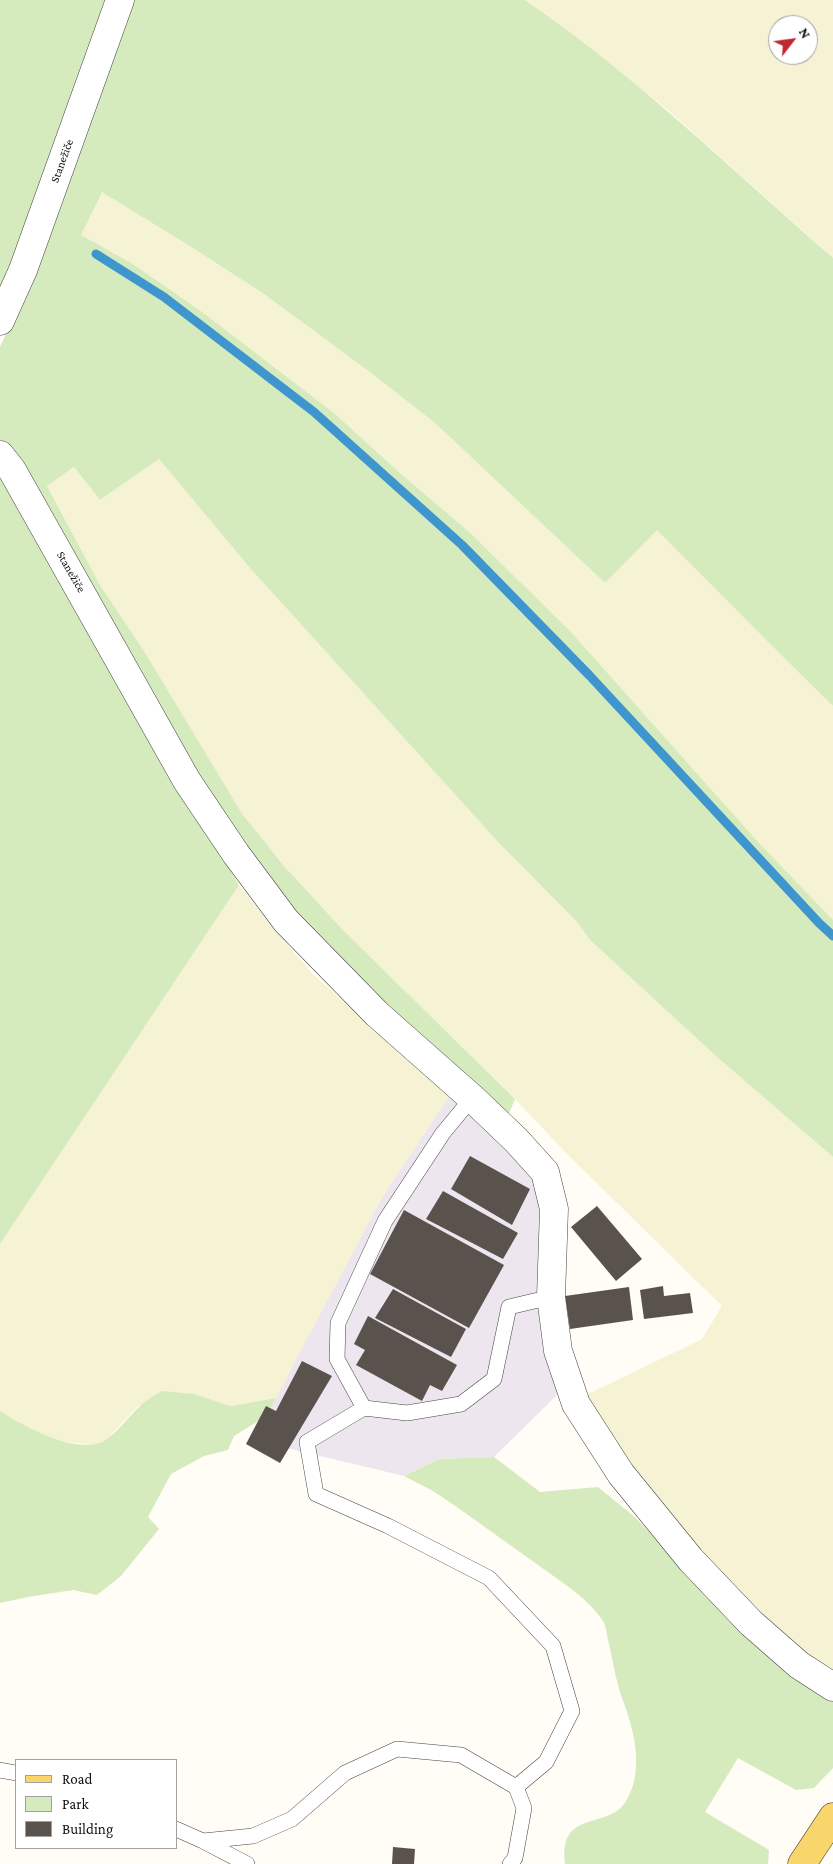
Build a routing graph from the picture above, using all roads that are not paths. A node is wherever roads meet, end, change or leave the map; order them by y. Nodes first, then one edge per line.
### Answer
1 (120, 0) edge
2 (0, 321) edge
3 (0, 455) edge
4 (472, 1098) junction
5 (551, 1297) junction
6 (364, 1408) junction
7 (833, 1686) edge
8 (0, 1770) edge
9 (15, 1773) edge
10 (516, 1787) junction
11 (833, 1817) edge
12 (178, 1830) edge
13 (203, 1841) junction
14 (248, 1864) edge
15 (510, 1864) edge
16 (802, 1864) edge

1 - 2 street, Stanežiče
3 - 4 street, Stanežiče
4 - 5 street, Stanežiče
4 - 6 lane
5 - 6 lane
5 - 7 street, Stanežiče
6 - 10 lane
8 - 9 lane
10 - 13 lane
10 - 15 lane
11 - 16 main road
12 - 13 lane
13 - 14 lane

